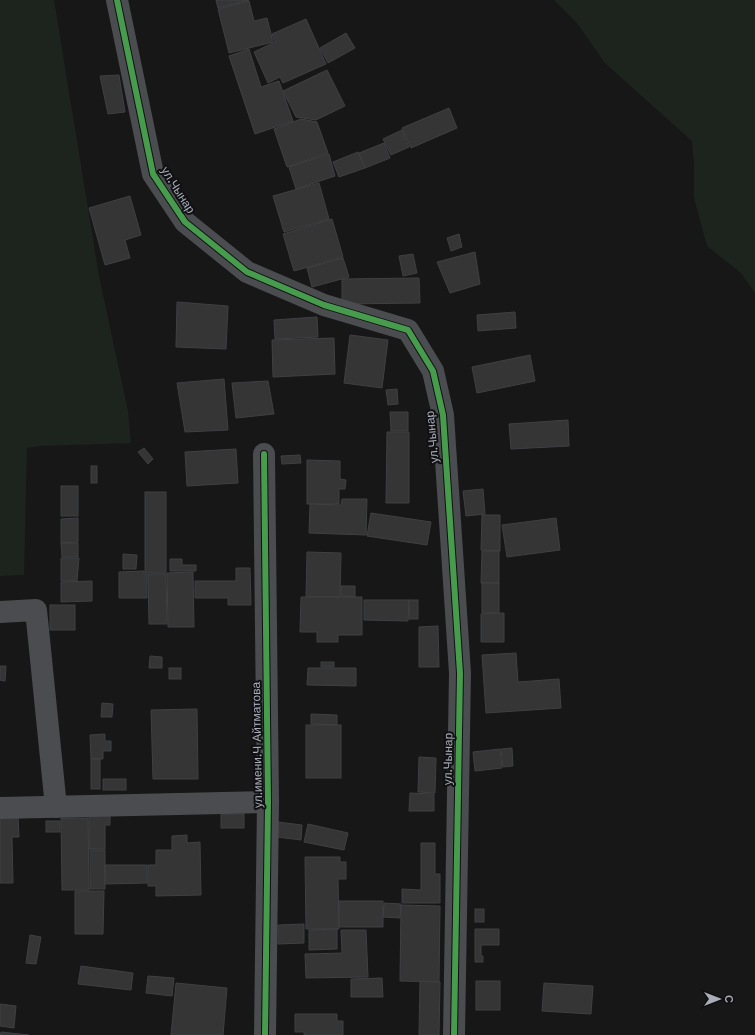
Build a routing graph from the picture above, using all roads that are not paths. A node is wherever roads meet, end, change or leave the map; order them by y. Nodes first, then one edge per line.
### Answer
1 (117, 0) edge
2 (264, 454) dead end
3 (0, 612) edge
4 (268, 802) junction
5 (56, 807) junction
6 (0, 808) edge
7 (265, 1035) edge
8 (454, 1035) edge

1 - 8 street, ул.Чынар
2 - 4 street, ул.имени.Ч Айтматова
3 - 5 street
4 - 5 street
4 - 7 street, ул.имени.Ч Айтматова
5 - 6 street

